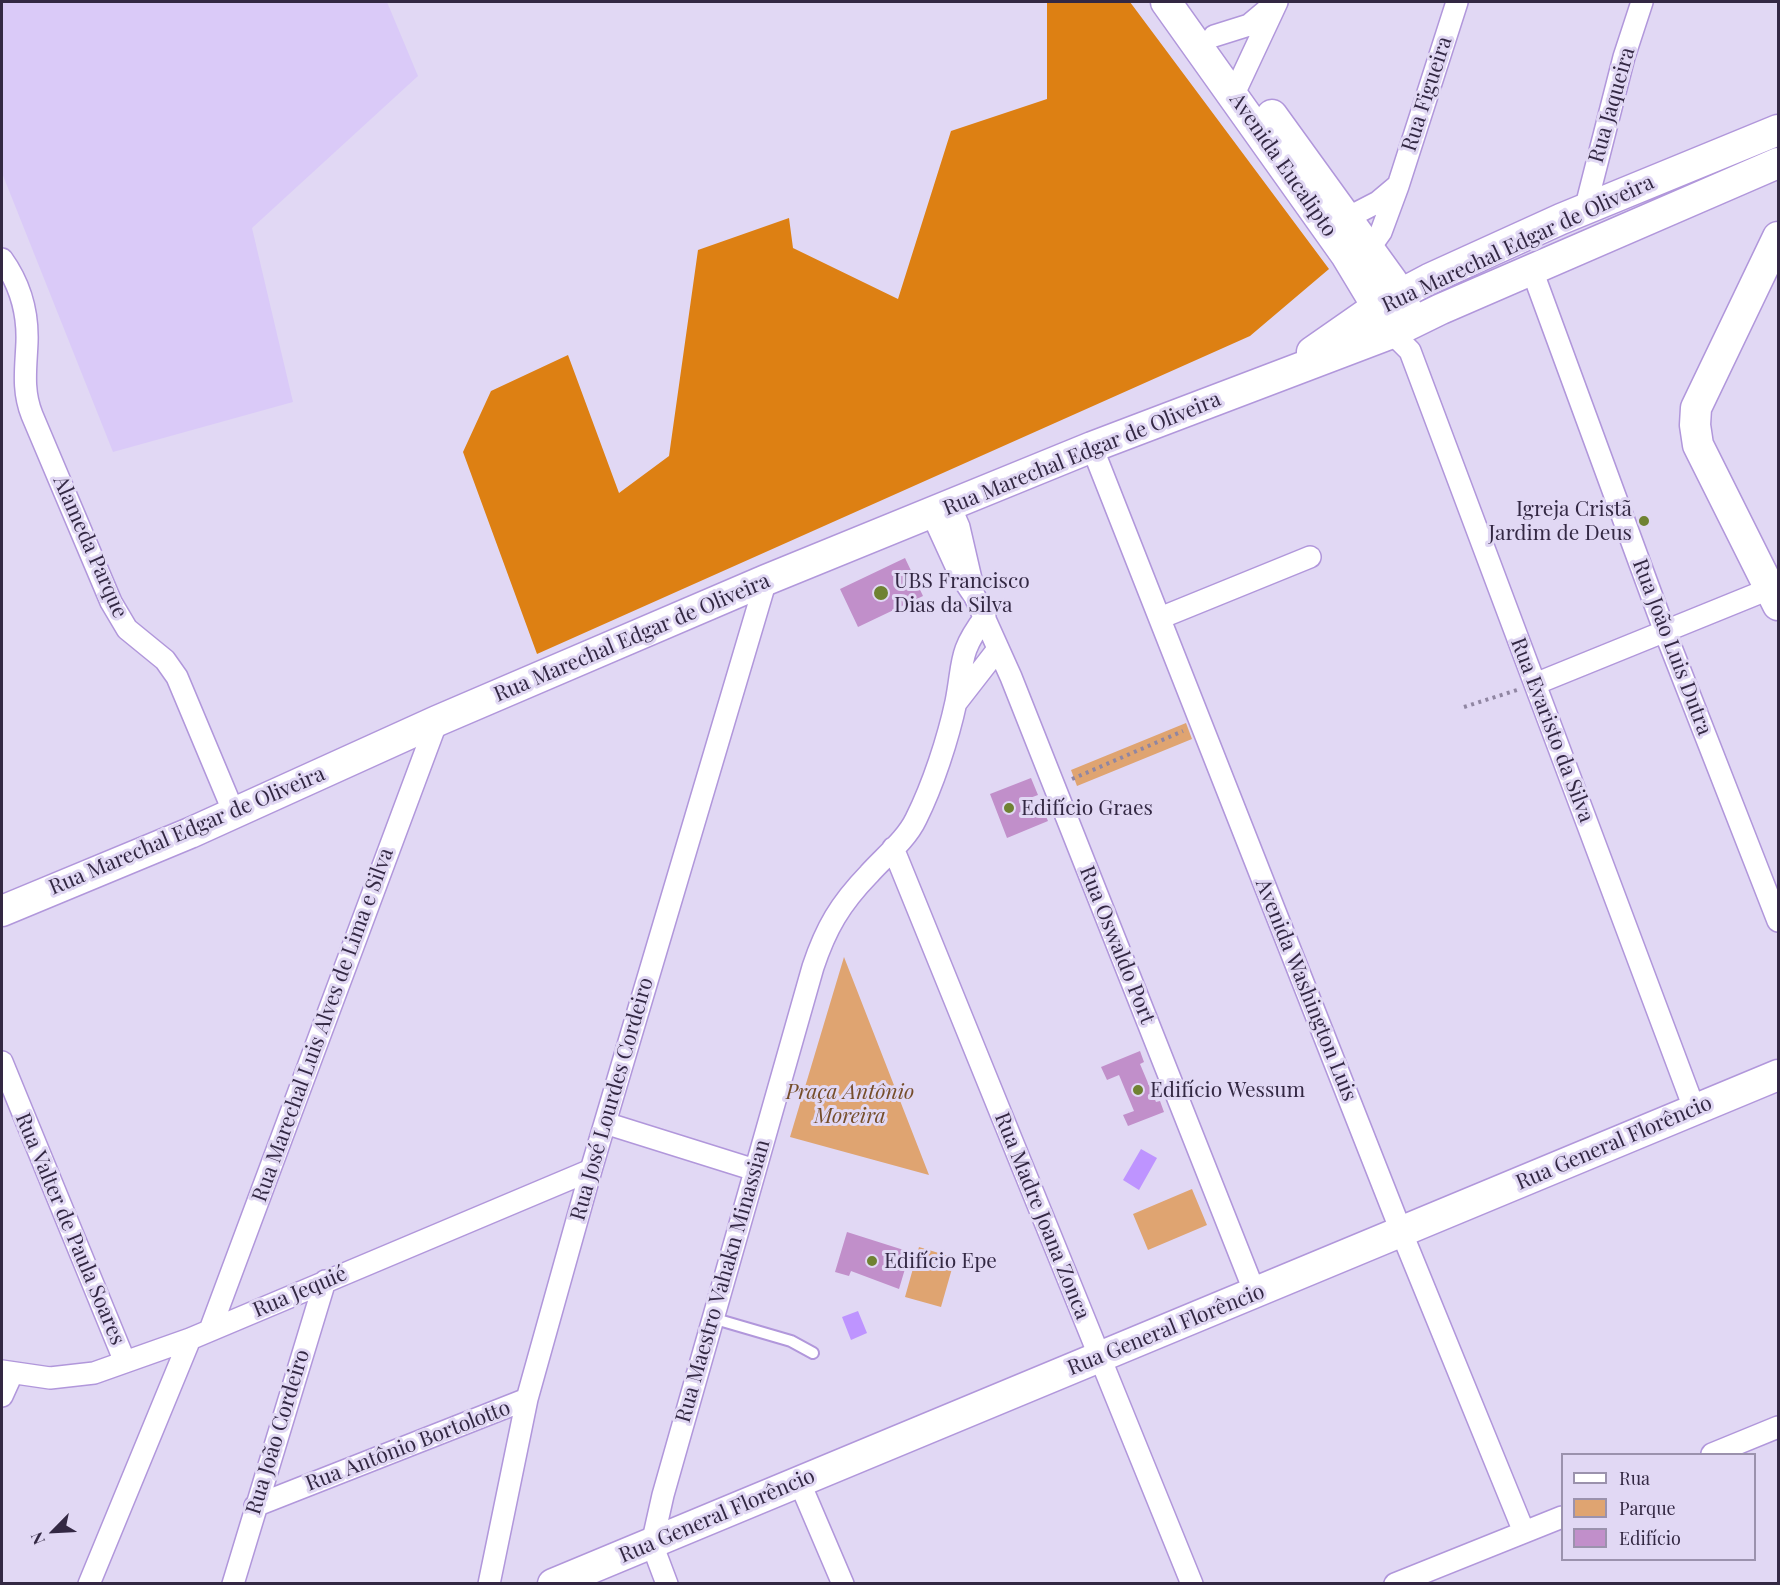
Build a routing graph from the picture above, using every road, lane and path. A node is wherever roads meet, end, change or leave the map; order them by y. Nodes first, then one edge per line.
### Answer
1 (1167, 2) edge
2 (1189, 2) edge
3 (1276, 2) edge
4 (1457, 2) edge
5 (1642, 2) edge
6 (1214, 36) junction
7 (1239, 86) junction
8 (1779, 130) edge
9 (1779, 163) edge
10 (1398, 186) junction
11 (1584, 210) junction
12 (1347, 218) junction
13 (1779, 237) edge
14 (1369, 249) junction
15 (2, 260) edge
16 (1532, 270) junction
17 (1389, 301) junction
18 (1405, 336) junction
19 (1270, 380) junction
20 (1092, 447) junction
21 (941, 510) junction
22 (1310, 557) dead end
23 (766, 580) junction
24 (736, 593) junction
25 (1774, 597) edge
26 (985, 617) junction
27 (1160, 618) junction
28 (754, 620) junction
29 (1665, 632) junction
30 (998, 649) junction
31 (1535, 684) junction
32 (956, 702) junction
33 (1464, 707) dead end
34 (437, 721) junction
35 (1201, 724) junction
36 (1054, 786) junction
37 (234, 813) junction
38 (893, 848) junction
39 (2, 911) edge
40 (1779, 921) edge
41 (2, 1062) edge
42 (1779, 1075) edge
43 (1694, 1108) junction
44 (604, 1123) junction
45 (591, 1170) junction
46 (754, 1170) junction
47 (1401, 1231) junction
48 (325, 1281) junction
49 (1255, 1293) junction
50 (712, 1318) junction
51 (210, 1330) junction
52 (190, 1339) junction
53 (813, 1353) dead end
54 (1099, 1357) junction
55 (125, 1362) junction
56 (7, 1373) edge
57 (2, 1396) edge
58 (527, 1399) junction
59 (1779, 1427) edge
60 (1717, 1453) edge
61 (799, 1481) junction
62 (255, 1506) junction
63 (1561, 1517) edge
64 (1524, 1533) junction
65 (652, 1544) junction
66 (89, 1584) edge
67 (232, 1584) edge
68 (489, 1584) edge
69 (553, 1584) edge
70 (667, 1584) edge
71 (843, 1584) edge
72 (1191, 1584) edge
73 (1395, 1584) edge

1 - 7 main road, Avenida Eucalipto
2 - 6 main road, Avenida Eucalipto
3 - 6 street
3 - 7 street
4 - 10 street, Rua Figueira
5 - 11 street, Rua Jaqueira
6 - 7 main road, Avenida Eucalipto
7 - 12 main road, Avenida Eucalipto
7 - 17 main road, Avenida Eucalipto
8 - 11 main road, Rua Marechal Edgar de Oliveira
9 - 16 main road, Rua Marechal Edgar de Oliveira
10 - 12 street
10 - 14 street, Rua Figueira
11 - 17 main road, Rua Marechal Edgar de Oliveira
12 - 14 main road, Avenida Eucalipto
13 - 25 main road
14 - 17 main road, Avenida Eucalipto
15 - 37 street, Alameda Parque
16 - 18 main road, Rua Marechal Edgar de Oliveira
16 - 29 street, Rua João Luis Dutra
17 - 18 main road, Avenida Eucalipto
17 - 19 main road, Rua Marechal Edgar de Oliveira
18 - 19 main road, Rua Marechal Edgar de Oliveira
18 - 31 street, Rua Evaristo da Silva
19 - 20 main road, Rua Marechal Edgar de Oliveira
20 - 21 main road, Rua Marechal Edgar de Oliveira
20 - 27 street, Avenida Washington Luis
21 - 23 main road, Rua Marechal Edgar de Oliveira
21 - 26 street, Rua Oswaldo Port
22 - 27 street
23 - 24 main road, Rua Marechal Edgar de Oliveira
23 - 28 street, Rua José Lourdes Cordeiro
24 - 28 street
24 - 34 main road, Rua Marechal Edgar de Oliveira
25 - 29 street
26 - 30 street, Rua Oswaldo Port
26 - 32 street, Rua Maestro Vahakn Minassian
27 - 35 street, Avenida Washington Luis
28 - 44 street, Rua José Lourdes Cordeiro
29 - 31 street
29 - 40 street, Rua João Luis Dutra
30 - 32 street, Rua Maestro Vahakn Minassian
30 - 36 street, Rua Oswaldo Port
31 - 33 path
31 - 43 street, Rua Evaristo da Silva
32 - 38 street, Rua Maestro Vahakn Minassian
34 - 37 main road, Rua Marechal Edgar de Oliveira
34 - 51 street, Rua Marechal Luis Alves de Lima e Silva
35 - 36 path
35 - 47 street, Avenida Washington Luis
36 - 49 street, Rua Oswaldo Port
37 - 39 main road, Rua Marechal Edgar de Oliveira
38 - 46 street, Rua Maestro Vahakn Minassian
38 - 54 street, Rua Madre Joana Zonca
41 - 55 street, Rua Valter de Paula Soares
42 - 43 main road, Rua General Florêncio
43 - 47 main road, Rua General Florêncio
44 - 45 street, Rua José Lourdes Cordeiro
44 - 46 street
45 - 48 street, Rua Jequié
45 - 58 street, Rua José Lourdes Cordeiro
46 - 50 street, Rua Maestro Vahakn Minassian
47 - 49 main road, Rua General Florêncio
47 - 64 street, Avenida Washington Luis
48 - 51 street, Rua Jequié
48 - 62 street, Rua João Cordeiro
49 - 54 main road, Rua General Florêncio
50 - 53 lane
50 - 65 street, Rua Maestro Vahakn Minassian
51 - 52 street, Rua Jequié
52 - 55 street, Rua Jequié
52 - 66 street
54 - 61 main road, Rua General Florêncio
54 - 72 street, Rua Madre Joana Zonca
55 - 56 street, Rua Jequié
56 - 57 street
58 - 62 street, Rua Antônio Bortolotto
58 - 68 street, Rua José Lourdes Cordeiro
59 - 60 street
61 - 65 main road, Rua General Florêncio
61 - 71 street
62 - 67 street, Rua João Cordeiro
63 - 64 street
64 - 73 street
65 - 69 main road, Rua General Florêncio
65 - 70 street

